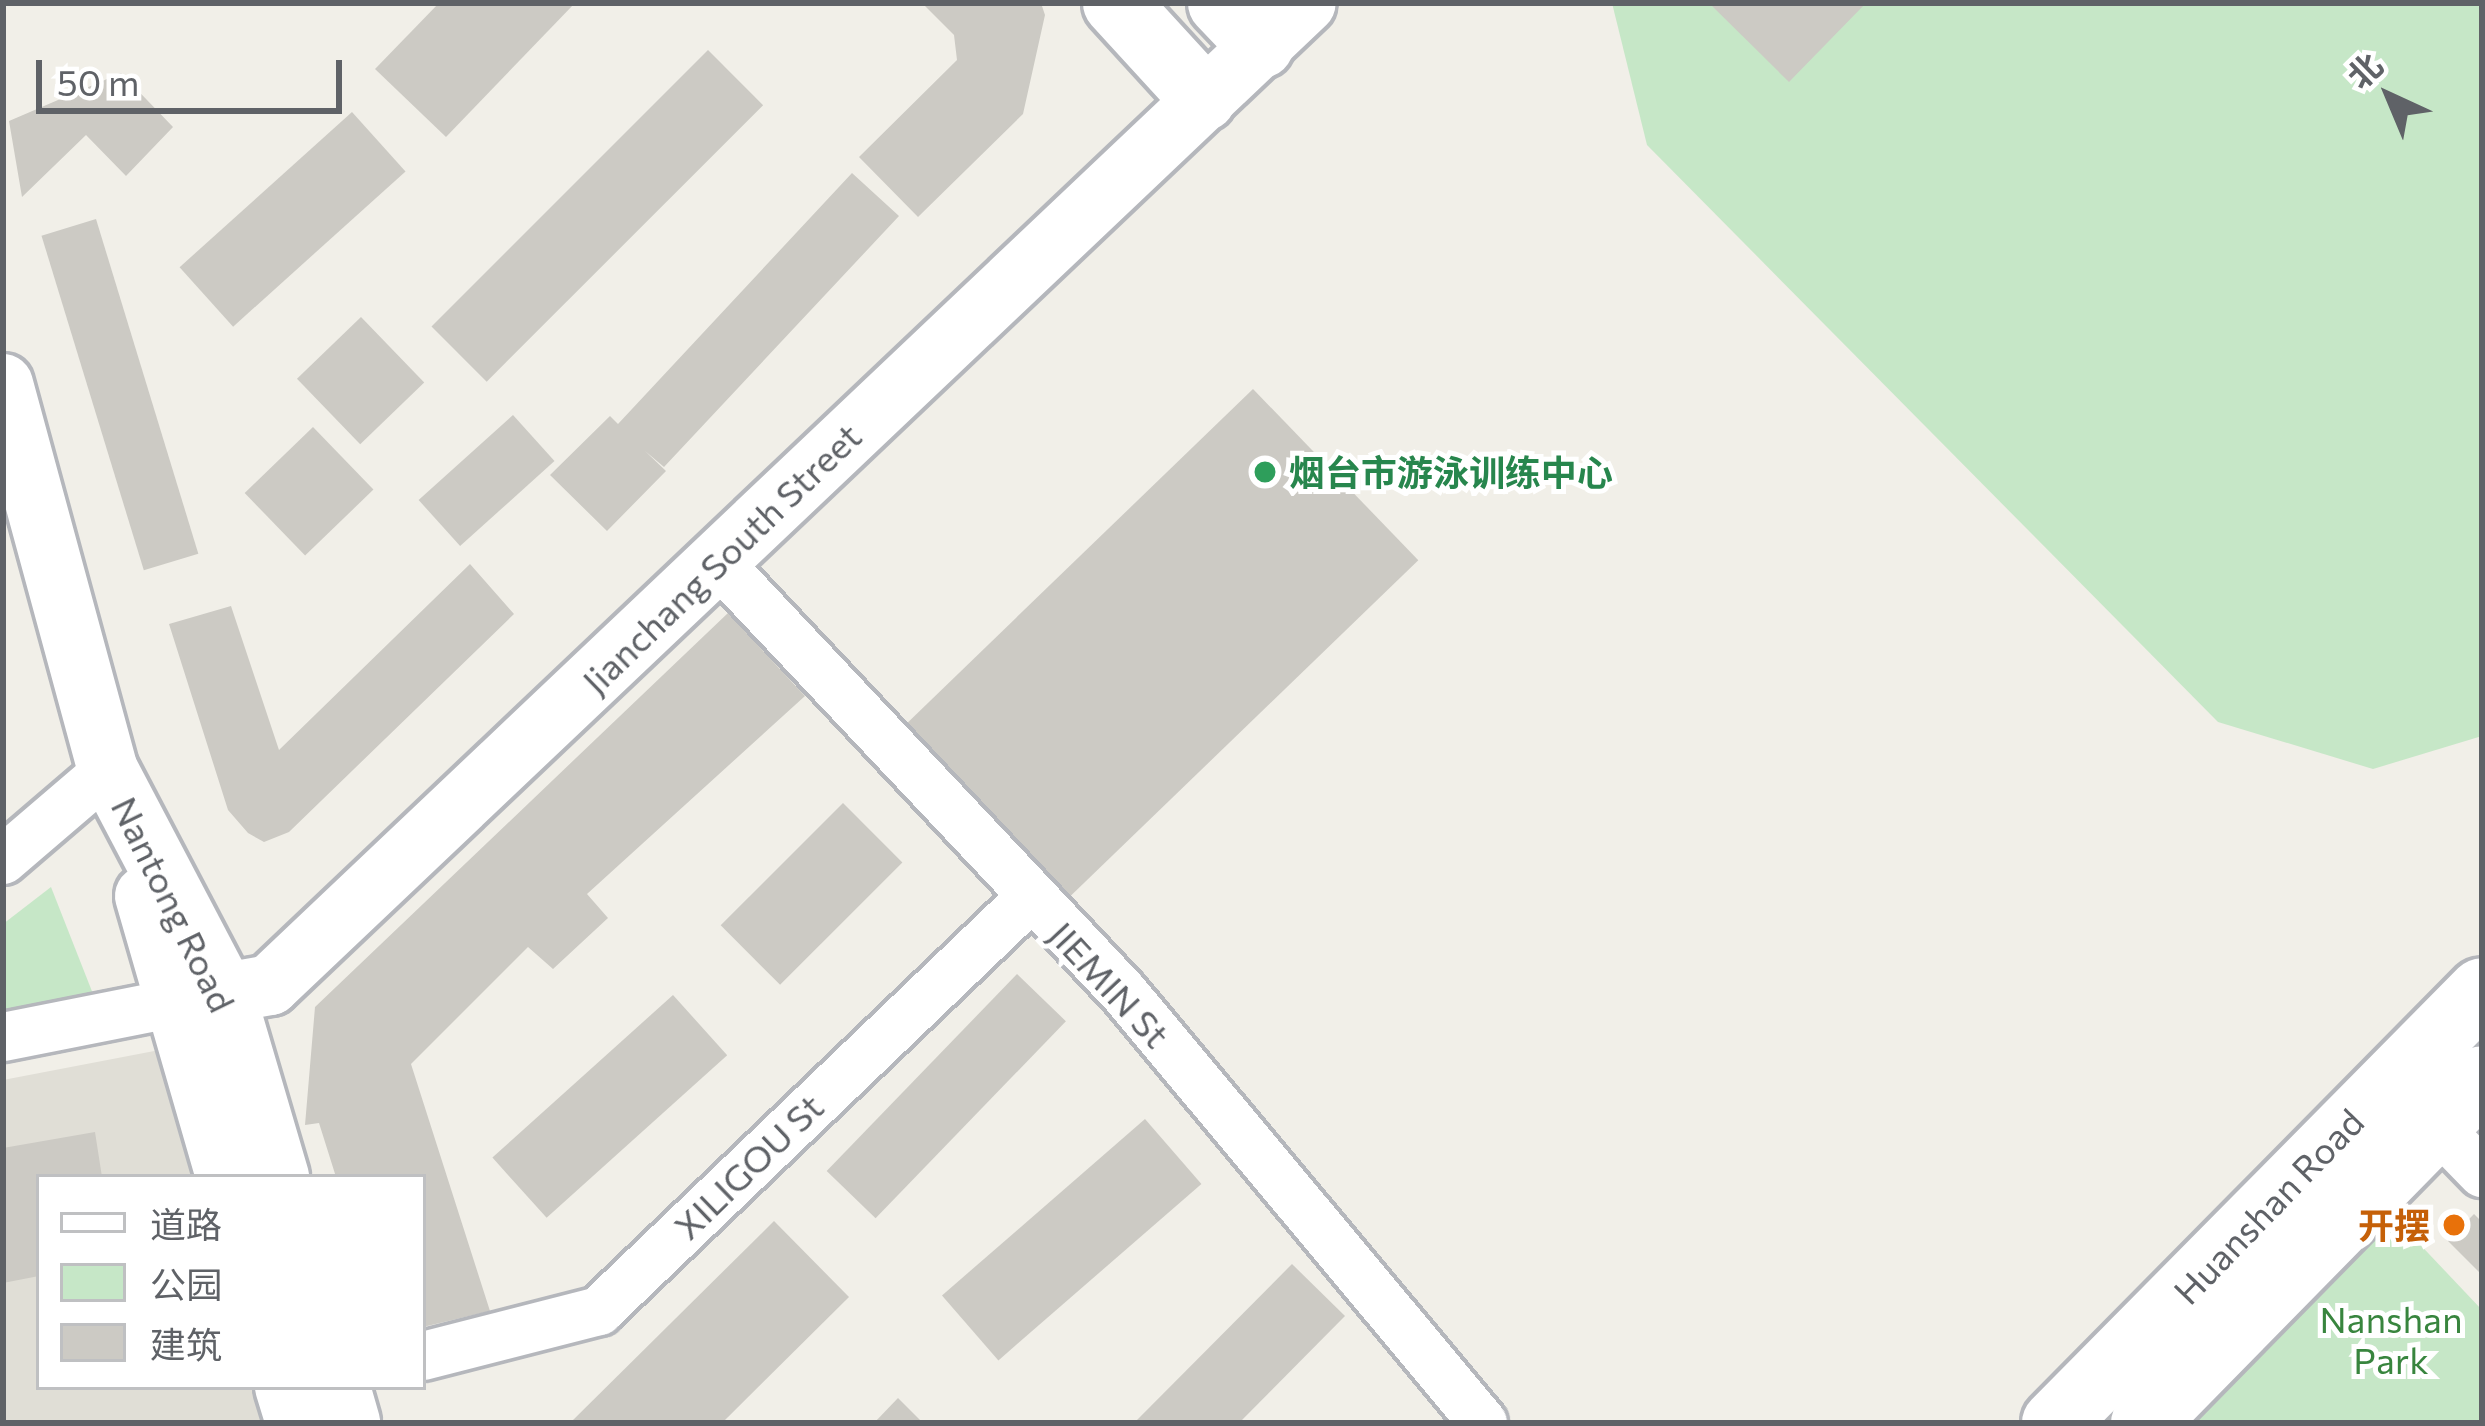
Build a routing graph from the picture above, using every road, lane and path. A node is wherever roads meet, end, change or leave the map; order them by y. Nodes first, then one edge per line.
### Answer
1 (1116, 3) edge
2 (1263, 17) edge
3 (1203, 98) junction
4 (3, 384) edge
5 (718, 562) junction
6 (108, 770) junction
7 (3, 860) edge
8 (1030, 898) junction
9 (2482, 991) edge
10 (201, 998) junction
11 (3, 1037) edge
12 (2482, 1079) edge
13 (2414, 1102) junction
14 (2482, 1173) edge
15 (226, 1174) edge
16 (278, 1174) edge
17 (426, 1355) edge
18 (287, 1390) edge
19 (341, 1390) edge
20 (296, 1423) edge
21 (350, 1423) edge
22 (1483, 1423) edge
23 (2056, 1423) edge
24 (2144, 1423) edge

1 - 3 main road
2 - 3 street, Jianchang South Street
3 - 5 street, Jianchang South Street
4 - 6 street, Nantong Road
5 - 8 street, JIEMIN St
5 - 10 street, Jianchang South Street
6 - 7 street
6 - 10 street, Nantong Road
8 - 17 street, XILIGOU St
8 - 22 street, JIEMIN St
9 - 13 main road, Huanshan Road
10 - 11 street
10 - 15 street, Nantong Road
10 - 16 street, Nantong Road
12 - 13 main road, Huanshan Road
13 - 14 street
13 - 23 main road, Huanshan Road
13 - 24 main road, Huanshan Road
18 - 20 street
19 - 21 street

